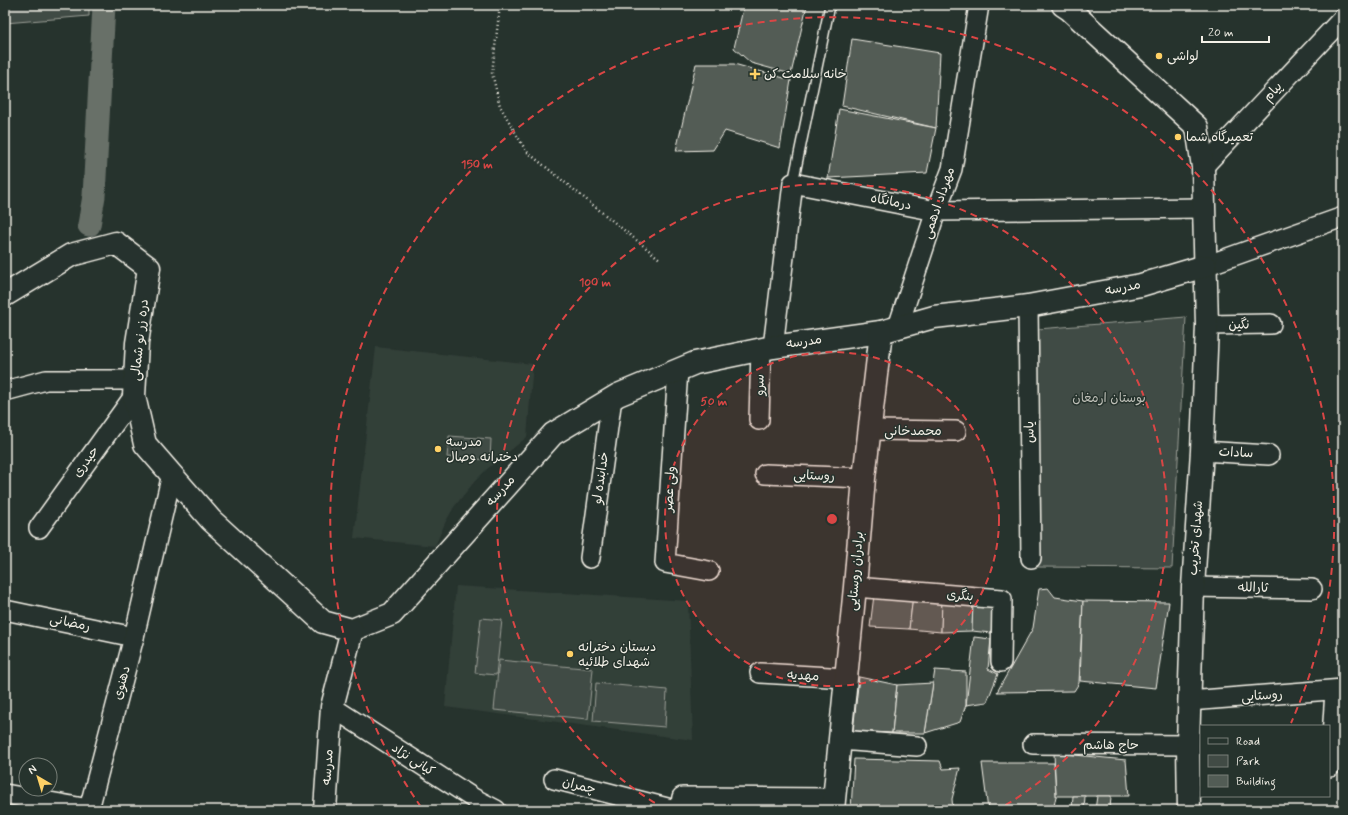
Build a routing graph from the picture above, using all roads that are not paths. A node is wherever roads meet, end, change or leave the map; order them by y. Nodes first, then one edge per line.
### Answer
1 (830, 5) edge
2 (979, 5) edge
3 (1068, 6) edge
4 (1343, 18) edge
5 (1203, 167) junction
6 (793, 183) junction
7 (1204, 208) junction
8 (936, 211) junction
9 (1343, 217) edge
10 (1205, 266) junction
11 (5, 295) edge
12 (1028, 306) junction
13 (1271, 324) dead end
14 (1207, 326) junction
15 (890, 330) junction
16 (767, 348) junction
17 (678, 370) junction
18 (134, 388) junction
19 (5, 391) edge
20 (612, 398) junction
21 (759, 420) dead end
22 (870, 430) junction
23 (956, 431) dead end
24 (1202, 451) junction
25 (1269, 455) dead end
26 (172, 474) junction
27 (765, 474) dead end
28 (864, 478) junction
29 (39, 528) dead end
30 (590, 558) dead end
31 (1031, 558) dead end
32 (709, 571) dead end
33 (856, 587) junction
34 (1193, 587) junction
35 (1312, 588) dead end
36 (5, 610) edge
37 (352, 630) junction
38 (134, 637) junction
39 (1001, 662) dead end
40 (760, 673) dead end
41 (847, 678) junction
42 (1339, 690) edge
43 (1189, 701) junction
44 (332, 707) junction
45 (840, 740) junction
46 (1033, 744) dead end
47 (1188, 745) junction
48 (917, 746) dead end
49 (1330, 767) dead end
50 (554, 779) dead end
51 (5, 794) edge
52 (834, 804) edge
53 (325, 810) edge
54 (496, 810) edge
55 (674, 810) edge
56 (680, 810) edge
57 (1189, 810) edge

1 - 6 lane
2 - 8 street, مهرداد ادهمی
3 - 5 street
4 - 5 street, پیام
5 - 7 street
6 - 8 street, درمانگاه
6 - 16 street
7 - 8 street, درمانگاه
7 - 10 street
8 - 15 street, مهرداد ادهمی
9 - 10 street, مدرسه
10 - 12 street, مدرسه
10 - 14 street, شهدای تخریب
11 - 18 street, دره زر نو شمالی
12 - 15 street, مدرسه
12 - 31 street, یاس
13 - 14 street, نگین
14 - 24 street, شهدای تخریب
15 - 16 street, مدرسه
15 - 22 street, برادران روستایی
16 - 17 street, مدرسه
16 - 21 street, سرو
17 - 20 street, مدرسه
17 - 32 street, ولی عصر
18 - 19 street
18 - 26 street, دره زر نو شمالی
18 - 29 street, حیدری
20 - 30 street, خدابنده لو
20 - 37 street, مدرسه
22 - 23 street, محمدخانی
22 - 28 street, برادران روستایی
24 - 25 street, سادات
24 - 34 street, شهدای تخریب
26 - 37 street, دره زر نو شمالی
26 - 38 street, دهنوی
27 - 28 street, روستایی
28 - 33 street, برادران روستایی
33 - 39 street, بنگری
33 - 41 street, برادران روستایی
34 - 35 street, ثارالله
34 - 43 street, شهدای تخریب
36 - 38 street, رمضانی
37 - 44 street, مدرسه
38 - 51 street, دهنوی
40 - 41 street, مهدیه
41 - 45 street, برادران روستایی
42 - 43 street, روستایی
42 - 49 street
43 - 47 street, شهدای تخریب
44 - 53 street, مدرسه
44 - 54 street, کیانی نژاد
45 - 48 street
45 - 52 street, برادران روستایی
46 - 47 street, حاج هاشم
47 - 57 street, شهدای تخریب
50 - 55 street, چمران
52 - 56 street

